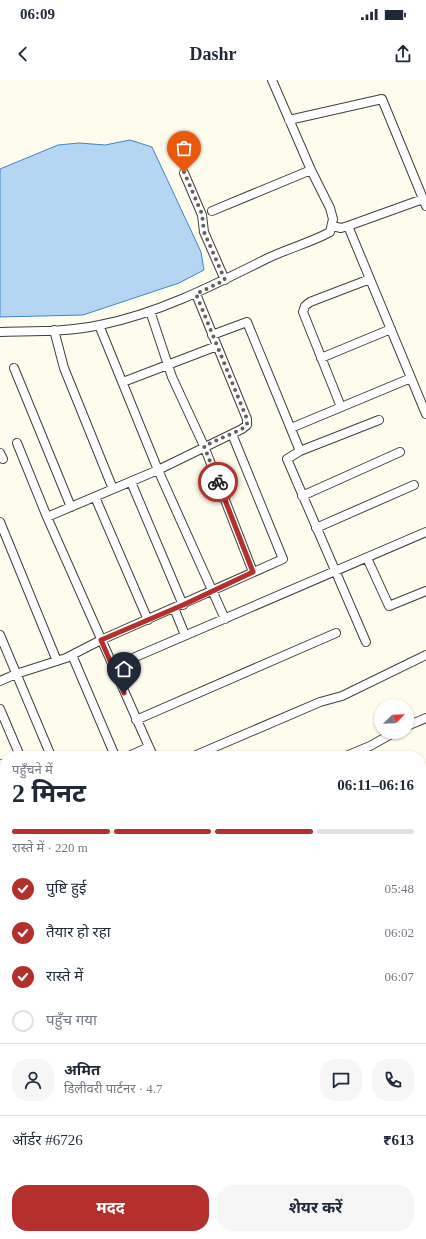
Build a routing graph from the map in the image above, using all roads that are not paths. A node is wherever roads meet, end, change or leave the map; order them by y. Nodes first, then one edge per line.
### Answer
1 (272, 80) edge
2 (289, 120) junction
3 (311, 170) junction
4 (184, 172) dead end
5 (425, 203) edge
6 (212, 211) dead end
7 (332, 226) junction
8 (348, 226) junction
9 (370, 279) junction
10 (225, 280) junction
11 (196, 294) junction
12 (150, 311) junction
13 (99, 325) junction
14 (391, 329) junction
15 (54, 330) junction
16 (0, 332) edge
17 (212, 335) junction
18 (217, 346) junction
19 (321, 358) junction
20 (167, 365) junction
21 (14, 368) dead end
22 (411, 378) junction
23 (123, 382) junction
24 (341, 407) junction
25 (426, 414) edge
26 (379, 420) dead end
27 (291, 428) junction
28 (232, 434) junction
29 (17, 443) dead end
30 (204, 446) junction
31 (300, 452) junction
32 (400, 452) dead end
33 (158, 470) junction
34 (131, 482) junction
35 (414, 485) dead end
36 (113, 489) junction
37 (302, 496) junction
38 (95, 497) junction
39 (70, 507) junction
40 (47, 517) junction
41 (0, 522) edge
42 (316, 528) junction
43 (426, 532) edge
44 (367, 558) junction
45 (335, 571) junction
46 (253, 572) junction
47 (213, 591) junction
48 (426, 591) edge
49 (183, 605) junction
50 (174, 608) junction
51 (225, 618) junction
52 (148, 620) junction
53 (336, 633) dead end
54 (185, 635) junction
55 (0, 636) edge
56 (101, 640) junction
57 (366, 642) dead end
58 (72, 655) junction
59 (426, 655) edge
60 (56, 661) junction
61 (112, 666) junction
62 (16, 674) junction
63 (0, 681) edge
64 (0, 709) edge
65 (426, 718) edge
66 (136, 720) junction
67 (414, 723) edge
68 (382, 739) edge
69 (149, 747) junction
70 (18, 751) edge
71 (49, 751) edge
72 (113, 751) edge
73 (140, 751) edge
74 (150, 751) edge
75 (206, 751) edge
76 (358, 751) edge

1 - 2 street
2 - 3 street
2 - 5 street
3 - 6 street
3 - 7 street
4 - 10 street
5 - 8 street
7 - 8 street
7 - 10 street
8 - 9 street
9 - 14 street
9 - 19 street
10 - 11 street
11 - 12 street
11 - 17 street
12 - 13 street
12 - 20 street
13 - 15 street
13 - 23 street
14 - 19 street
14 - 22 street
15 - 16 street
15 - 36 street
17 - 18 street
17 - 27 street
18 - 20 street
18 - 28 street
19 - 24 street
20 - 23 street
20 - 30 street
21 - 39 street
22 - 24 street
22 - 25 street
23 - 33 street
24 - 27 street
26 - 31 street
27 - 31 street
28 - 30 street
28 - 46 street
29 - 40 street
30 - 33 street
30 - 46 street
31 - 37 street
32 - 37 street
33 - 34 street
33 - 47 street
34 - 36 street
34 - 49 street
35 - 42 street
36 - 38 street
37 - 42 street
38 - 39 street
38 - 52 street
39 - 40 street
40 - 56 street
41 - 60 street
42 - 45 street
43 - 44 street
44 - 45 street
44 - 48 street
45 - 51 street
45 - 57 street
46 - 47 street
47 - 49 street
47 - 51 street
49 - 50 street
50 - 52 street
50 - 54 street
51 - 54 street
52 - 56 street
53 - 66 street
54 - 61 street
55 - 62 street
56 - 58 street
56 - 61 street
58 - 60 street
58 - 72 street
59 - 75 street
60 - 62 street
61 - 66 street
62 - 63 street
62 - 71 street
64 - 70 street
65 - 67 street
66 - 69 street
68 - 76 street
69 - 73 street
69 - 74 street

